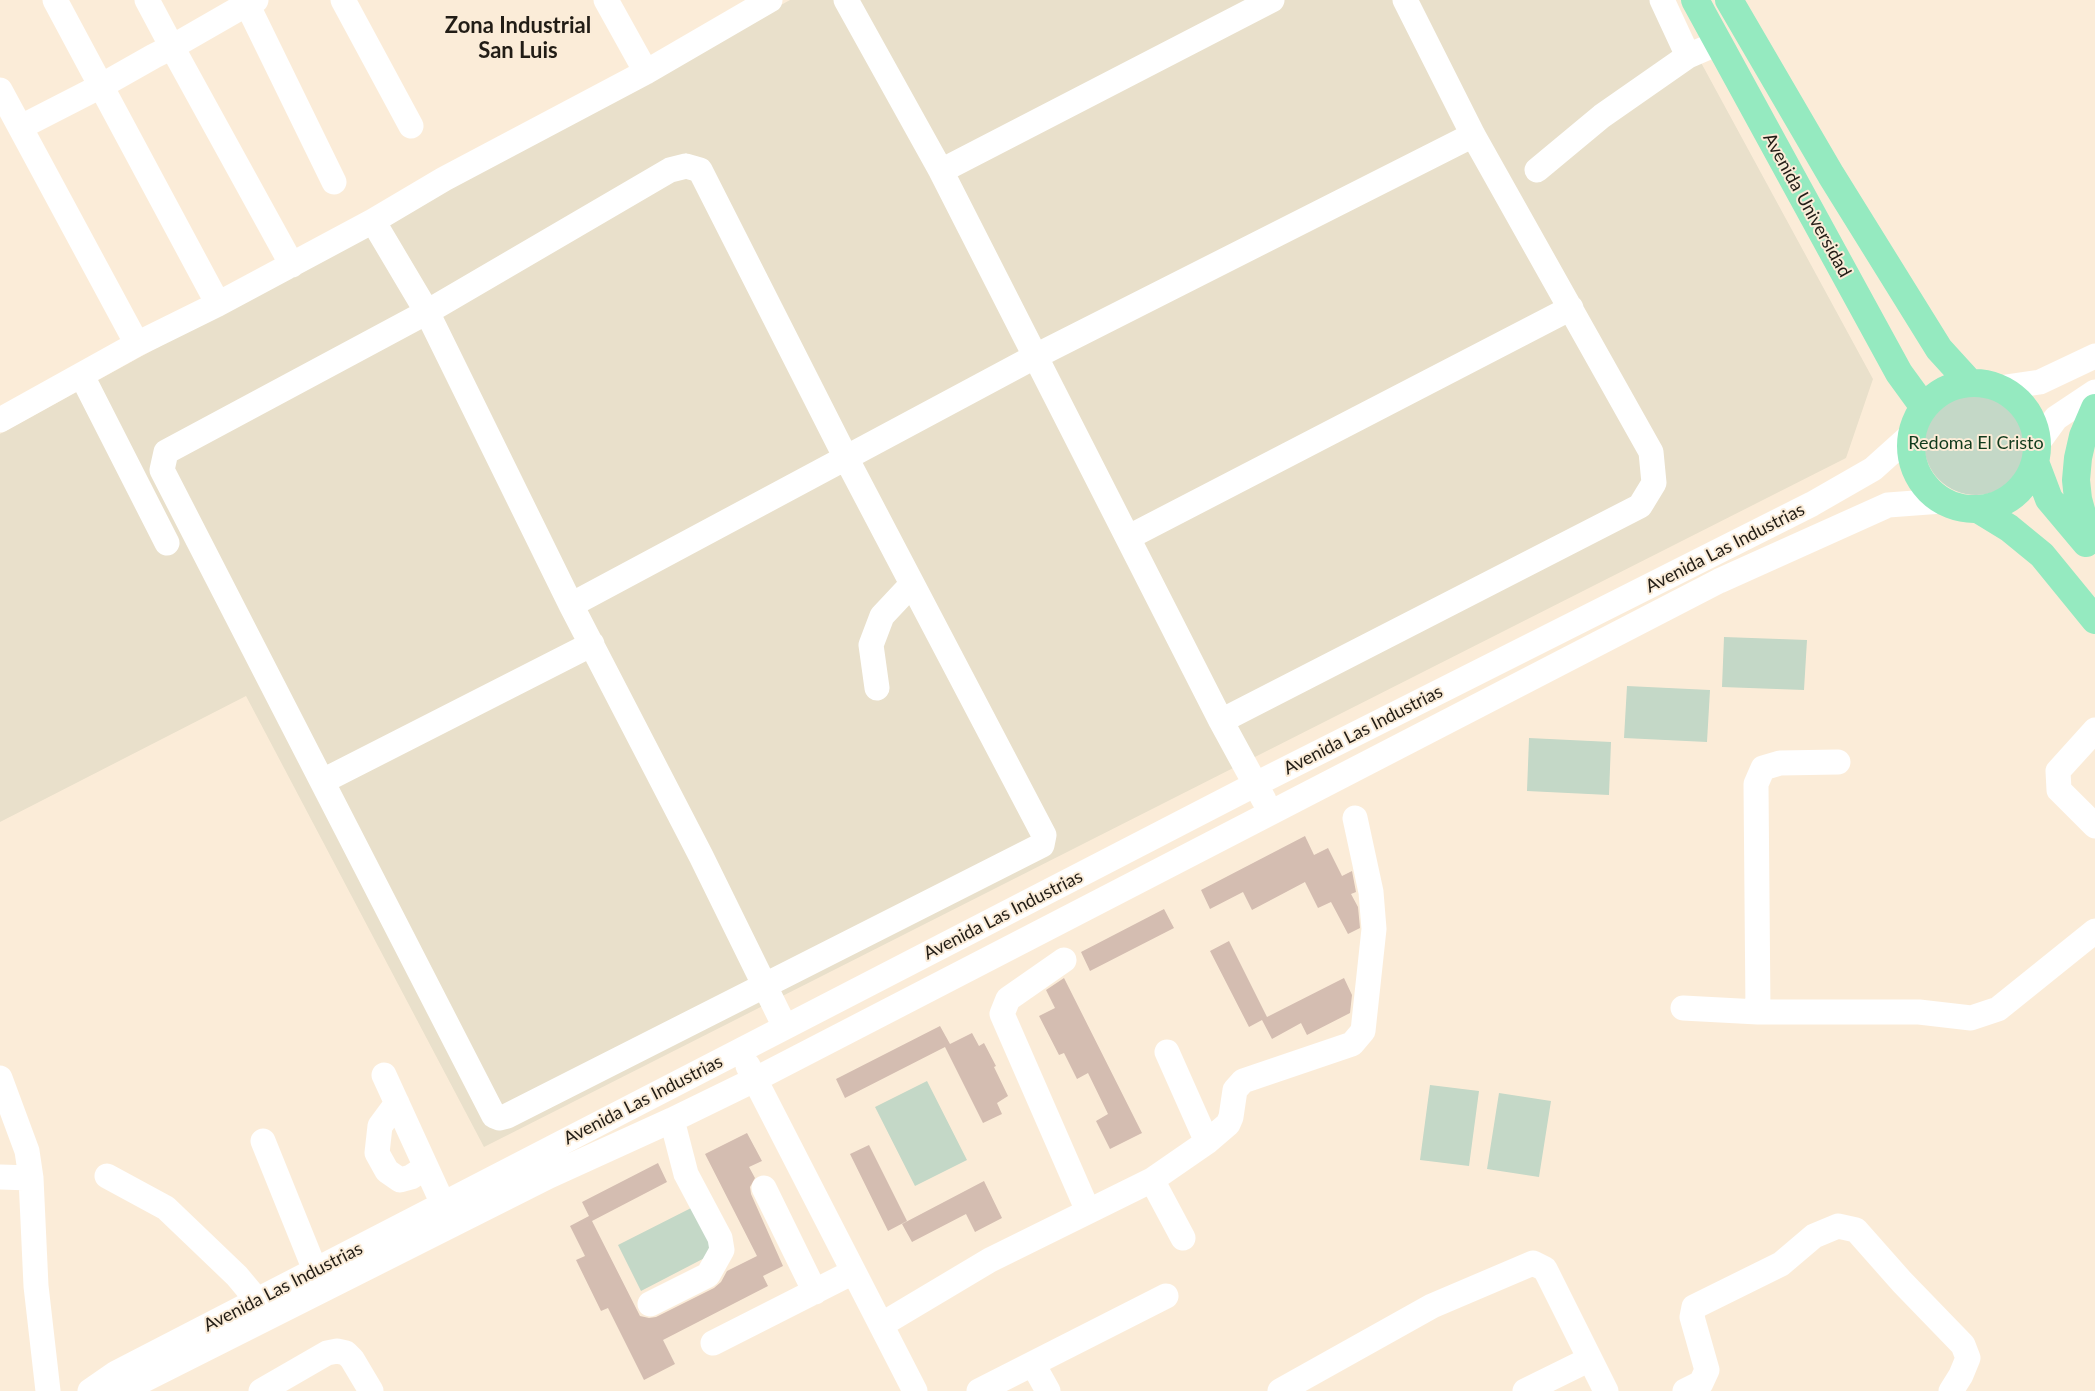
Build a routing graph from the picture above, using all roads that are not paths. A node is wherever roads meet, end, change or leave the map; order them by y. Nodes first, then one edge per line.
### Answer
1 (54, 0) edge
2 (147, 0) edge
3 (343, 0) edge
4 (606, 0) edge
5 (770, 0) edge
6 (846, 0) edge
7 (1272, 0) edge
8 (1405, 0) edge
9 (1662, 0) edge
10 (1695, 0) edge
11 (1729, 0) edge
12 (250, 1) edge
13 (1718, 42) junction
14 (172, 47) junction
15 (1688, 56) junction
16 (646, 72) junction
17 (101, 86) junction
18 (0, 90) edge
19 (411, 126) dead end
20 (21, 127) junction
21 (1473, 135) junction
22 (1536, 170) dead end
23 (941, 171) junction
24 (334, 182) dead end
25 (373, 221) junction
26 (292, 265) junction
27 (218, 304) junction
28 (1571, 308) junction
29 (427, 312) junction
30 (138, 344) junction
31 (1036, 356) junction
32 (2095, 356) edge
33 (82, 376) junction
34 (1970, 383) junction
35 (1999, 388) junction
36 (2095, 392) edge
37 (1923, 406) junction
38 (2095, 408) edge
39 (0, 420) edge
40 (1912, 434) junction
41 (2036, 453) junction
42 (846, 456) junction
43 (1942, 501) junction
44 (1978, 510) junction
45 (1129, 537) junction
46 (2095, 540) edge
47 (167, 543) dead end
48 (2095, 553) edge
49 (912, 584) junction
50 (571, 605) junction
51 (2095, 620) edge
52 (592, 644) junction
53 (877, 688) dead end
54 (1221, 721) junction
55 (2095, 730) edge
56 (1838, 762) dead end
57 (323, 781) junction
58 (1256, 784) junction
59 (1271, 813) junction
60 (1355, 818) dead end
61 (2095, 826) edge
62 (2095, 931) edge
63 (1064, 960) dead end
64 (766, 984) junction
65 (1683, 1008) dead end
66 (1758, 1012) junction
67 (786, 1027) junction
68 (740, 1051) junction
69 (1167, 1052) dead end
70 (384, 1075) dead end
71 (0, 1078) edge
72 (754, 1080) junction
73 (397, 1103) junction
74 (672, 1120) junction
75 (263, 1141) dead end
76 (1207, 1142) junction
77 (426, 1166) junction
78 (108, 1176) dead end
79 (0, 1177) edge
80 (30, 1178) junction
81 (1152, 1180) junction
82 (764, 1188) dead end
83 (443, 1204) junction
84 (1088, 1211) junction
85 (1183, 1238) dead end
86 (315, 1270) junction
87 (853, 1272) junction
88 (815, 1292) junction
89 (1166, 1296) dead end
90 (257, 1300) junction
91 (650, 1304) dead end
92 (881, 1325) junction
93 (713, 1343) dead end
94 (1590, 1359) junction
95 (1033, 1364) junction
96 (48, 1391) edge
97 (90, 1391) edge
98 (122, 1391) edge
99 (261, 1391) edge
100 (371, 1391) edge
101 (915, 1391) edge
102 (979, 1391) edge
103 (1048, 1391) edge
104 (1280, 1391) edge
105 (1525, 1391) edge
106 (1606, 1391) edge
107 (1684, 1391) edge
108 (1951, 1391) edge

1 - 17 street
2 - 14 street
3 - 19 street
4 - 16 street
5 - 16 street
6 - 23 street
7 - 23 street
8 - 21 street
9 - 15 street
10 - 13 main road, Avenida Universidad
11 - 34 main road, Avenida Universidad
12 - 14 street
12 - 24 street
13 - 15 street
13 - 37 main road, Avenida Universidad
14 - 17 street
14 - 26 street
15 - 22 street
16 - 25 street
17 - 20 street
17 - 27 street
18 - 20 street
20 - 30 street
21 - 28 street
21 - 31 street
23 - 31 street
25 - 26 street
25 - 29 street
26 - 27 street
27 - 30 street
28 - 45 street
28 - 54 street
29 - 42 street
29 - 50 street
29 - 57 street
30 - 33 street
31 - 42 street
31 - 45 street
32 - 35 street
33 - 39 street
33 - 47 street
34 - 35 main road
34 - 37 main road
35 - 41 main road
36 - 41 street
37 - 40 main road
38 - 46 main road
40 - 43 main road
40 - 58 street, Avenida Las Industrias
41 - 44 main road
41 - 48 main road
42 - 49 street
42 - 50 street
43 - 44 main road
43 - 59 street, Avenida Las Industrias
44 - 51 main road
45 - 54 street
49 - 53 street
49 - 64 street
50 - 52 street
52 - 57 street
52 - 64 street
54 - 58 street
55 - 61 street
56 - 66 street
57 - 64 street
58 - 59 street
58 - 67 street, Avenida Las Industrias
59 - 72 street, Avenida Las Industrias
60 - 76 street
62 - 66 street
63 - 84 street
64 - 67 street
65 - 66 street
67 - 68 street, Avenida Las Industrias
68 - 72 street
68 - 83 street, Avenida Las Industrias
69 - 76 street
70 - 73 street
71 - 80 street
72 - 74 street, Avenida Las Industrias
72 - 87 street
73 - 77 street
73 - 77 street
74 - 91 street
74 - 98 street, Avenida Las Industrias
75 - 86 street
76 - 81 street
77 - 83 street
78 - 90 street
79 - 80 street
80 - 96 street
81 - 84 street
81 - 85 street
82 - 88 street
83 - 86 street, Avenida Las Industrias
84 - 92 street
86 - 90 street, Avenida Las Industrias
87 - 88 street
87 - 92 street
88 - 93 street
89 - 95 street
90 - 97 street, Avenida Las Industrias
92 - 101 street
94 - 104 street
94 - 105 street
94 - 106 street
95 - 102 street
95 - 103 street
99 - 100 street
107 - 108 street

